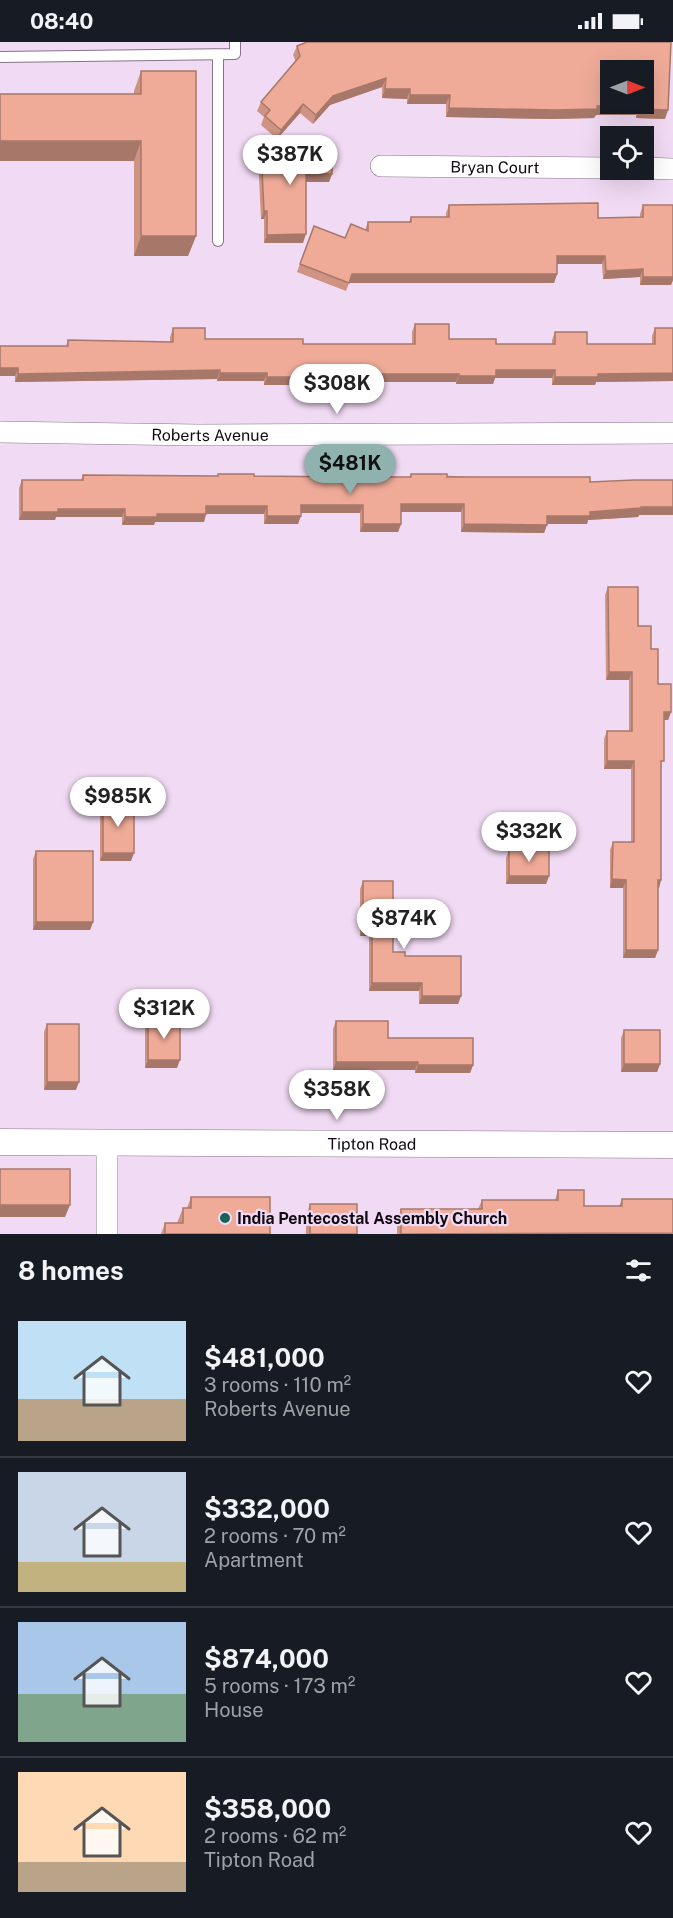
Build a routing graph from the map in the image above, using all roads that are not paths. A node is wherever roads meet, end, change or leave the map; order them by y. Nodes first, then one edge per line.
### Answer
1 (235, 42) edge
2 (218, 55) junction
3 (0, 57) edge
4 (381, 166) dead end
5 (600, 168) edge
6 (654, 168) edge
7 (673, 169) edge
8 (218, 241) dead end
9 (0, 432) edge
10 (673, 433) edge
11 (0, 1142) edge
12 (107, 1142) junction
13 (673, 1144) edge
14 (107, 1234) edge

1 - 2 lane
2 - 3 lane
2 - 8 lane
4 - 5 street, Bryan Court
6 - 7 street
9 - 10 street, Roberts Avenue
11 - 12 street, Tipton Road
12 - 13 street, Tipton Road
12 - 14 street

